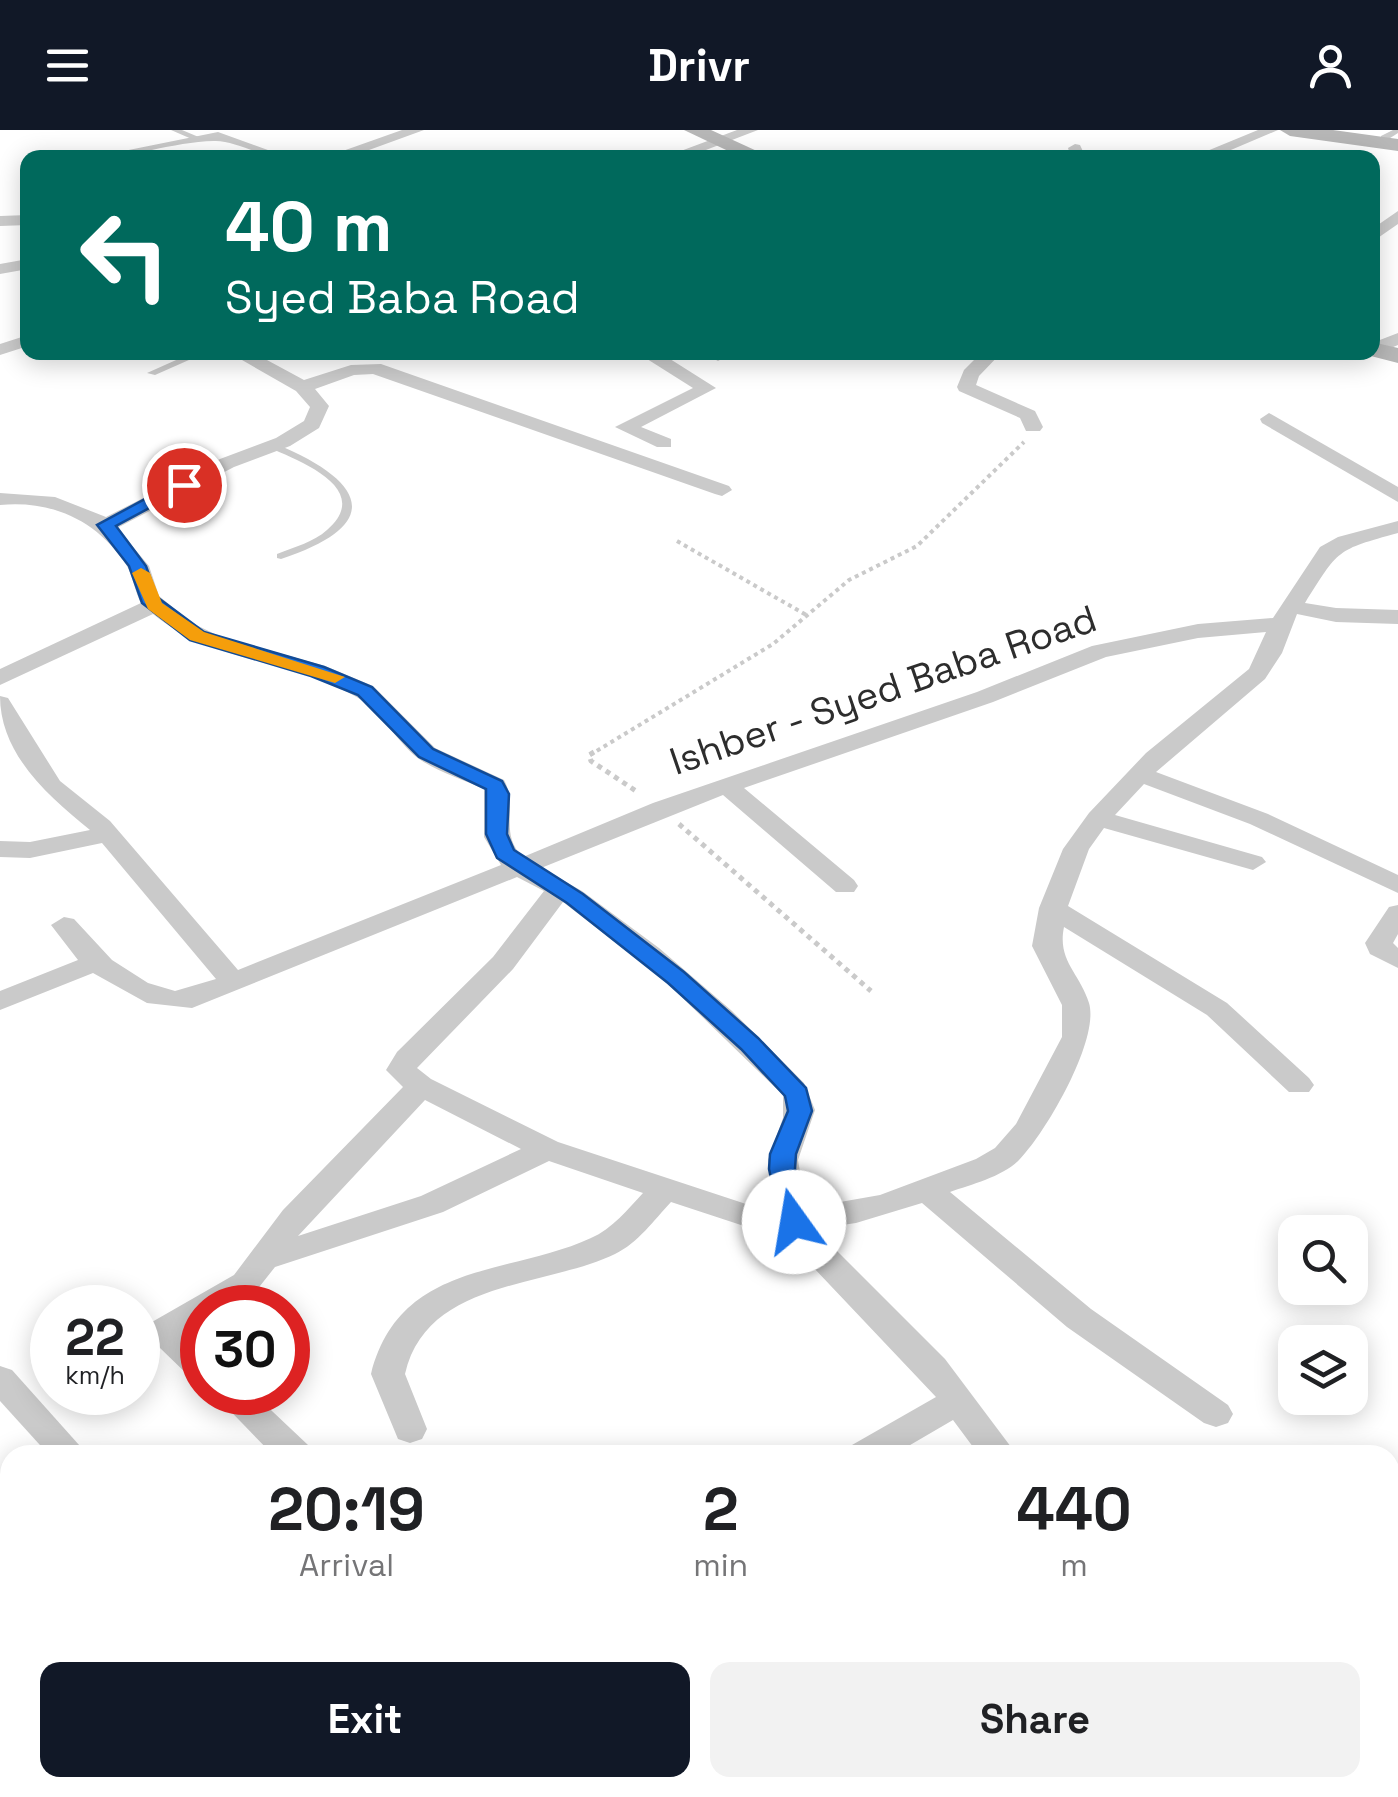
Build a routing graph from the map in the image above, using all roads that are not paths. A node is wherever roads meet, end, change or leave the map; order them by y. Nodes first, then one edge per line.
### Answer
1 (175, 130) edge
2 (417, 130) edge
3 (694, 130) edge
4 (751, 130) edge
5 (1271, 130) edge
6 (1290, 130) edge
7 (1333, 130) edge
8 (197, 138) junction
9 (1394, 139) edge
10 (715, 142) junction
11 (136, 150) edge
12 (259, 150) edge
13 (355, 150) edge
14 (692, 150) edge
15 (738, 150) edge
16 (1218, 150) edge
17 (184, 360) edge
18 (252, 360) edge
19 (659, 360) edge
20 (984, 360) edge
21 (152, 373) dead end
22 (303, 387) junction
23 (1268, 419) dead end
24 (1033, 426) road end
25 (664, 443) dead end
26 (273, 446) junction
27 (722, 490) dead end
28 (1398, 496) edge
29 (0, 498) edge
30 (106, 525) junction
31 (1398, 527) edge
32 (282, 556) dead end
33 (154, 606) junction
34 (1286, 616) junction
35 (1398, 617) edge
36 (0, 678) edge
37 (0, 703) edge
38 (1139, 774) junction
39 (728, 786) junction
40 (1098, 818) junction
41 (108, 834) junction
42 (0, 849) edge
43 (1253, 862) dead end
44 (521, 866) junction
45 (1398, 885) edge
46 (845, 886) dead end
47 (559, 889) junction
48 (1052, 908) junction
49 (1398, 912) edge
50 (64, 925) dead end
51 (1398, 960) edge
52 (94, 963) junction
53 (234, 982) junction
54 (0, 1001) edge
55 (1299, 1085) dead end
56 (421, 1086) junction
57 (547, 1149) junction
58 (664, 1190) junction
59 (927, 1190) junction
60 (794, 1222) junction
61 (266, 1258) junction
62 (243, 1285) edge
63 (0, 1379) edge
64 (30, 1394) edge
65 (959, 1400) junction
66 (1216, 1414) dead end
67 (49, 1415) edge
68 (253, 1415) edge
69 (410, 1429) dead end
70 (65, 1445) edge
71 (285, 1445) edge
72 (881, 1445) edge
73 (991, 1445) edge

1 - 8 lane
2 - 13 street
3 - 10 main road
4 - 10 street
5 - 16 street
6 - 9 main road
7 - 9 main road
8 - 11 street
8 - 12 street
10 - 14 street
10 - 15 main road
17 - 21 lane
18 - 22 street
19 - 25 street
20 - 24 street
22 - 26 street
22 - 27 street
23 - 28 street
26 - 30 street
26 - 32 lane
29 - 30 street
30 - 33 street
31 - 34 street
33 - 36 street
33 - 44 street
34 - 35 street, Ishber - Syed Baba Road
34 - 38 street
34 - 39 street, Ishber - Syed Baba Road
37 - 41 street
38 - 40 street
38 - 45 street
39 - 44 street, Ishber - Syed Baba Road
39 - 46 street
40 - 43 street
40 - 48 street
41 - 42 street
41 - 53 street
44 - 47 street
44 - 53 street, Ishber - Syed Baba Road
47 - 56 street
47 - 60 street
48 - 55 street
48 - 59 street
49 - 51 street
50 - 52 street
52 - 53 street, Ishber - Syed Baba Road
52 - 54 street
56 - 57 street
56 - 61 street
57 - 58 street
57 - 61 street
58 - 60 street
58 - 69 street
59 - 60 street
59 - 66 street
60 - 65 street
61 - 62 street
63 - 64 street
65 - 72 street
65 - 73 street
67 - 70 street
68 - 71 street

